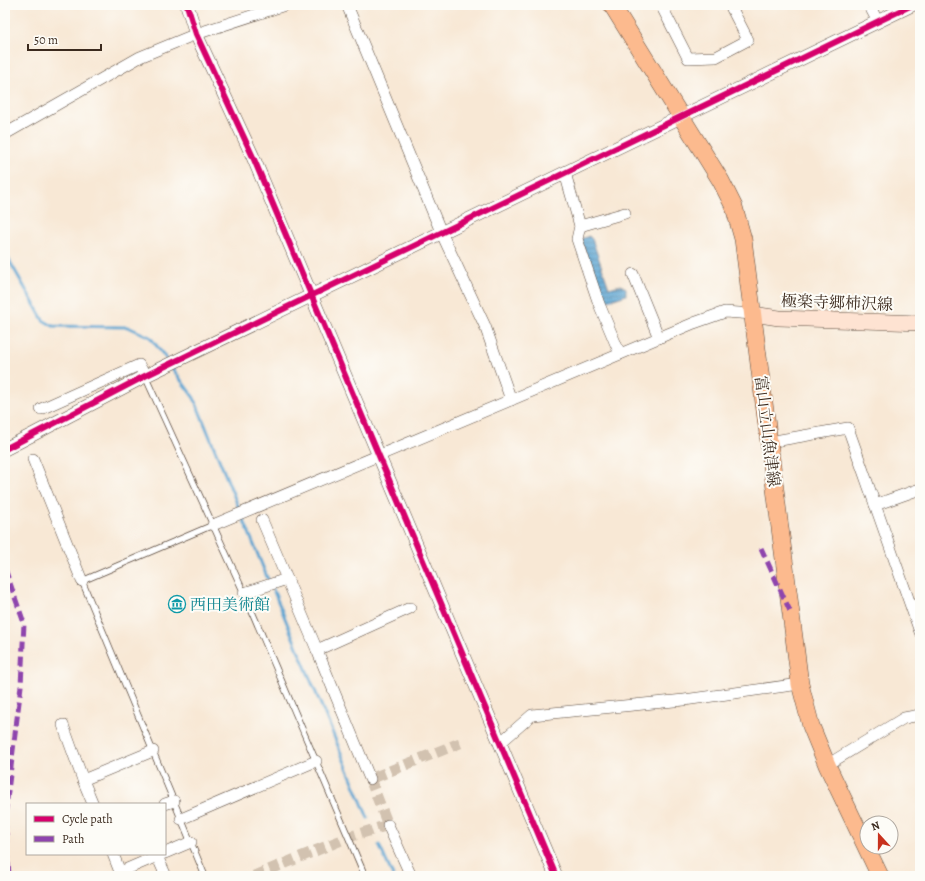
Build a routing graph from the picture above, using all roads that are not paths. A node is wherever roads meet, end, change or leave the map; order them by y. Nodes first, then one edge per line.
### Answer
1 (187, 5) edge
2 (285, 5) edge
3 (348, 5) edge
4 (612, 5) edge
5 (661, 5) edge
6 (730, 5) edge
7 (869, 5) edge
8 (912, 5) edge
9 (878, 22) junction
10 (196, 34) junction
11 (681, 116) junction
12 (5, 134) edge
13 (565, 173) junction
14 (625, 214) dead end
15 (580, 226) junction
16 (441, 232) junction
17 (633, 274) dead end
18 (312, 296) junction
19 (753, 314) junction
20 (920, 323) edge
21 (659, 338) junction
22 (620, 354) junction
23 (145, 376) junction
24 (511, 400) junction
25 (41, 409) dead end
26 (769, 442) junction
27 (5, 449) edge
28 (378, 456) junction
29 (33, 459) dead end
30 (920, 489) edge
31 (875, 505) junction
32 (262, 520) dead end
33 (213, 526) junction
34 (287, 579) junction
35 (82, 581) junction
36 (244, 593) junction
37 (410, 608) dead end
38 (920, 632) edge
39 (317, 650) junction
40 (800, 684) junction
41 (920, 714) edge
42 (63, 725) dead end
43 (500, 743) junction
44 (153, 751) junction
45 (316, 761) junction
46 (827, 766) junction
47 (370, 779) dead end
48 (83, 780) junction
49 (92, 803) edge
50 (169, 803) edge
51 (181, 819) junction
52 (388, 825) dead end
53 (191, 842) junction
54 (166, 852) edge
55 (113, 855) edge
56 (159, 855) edge
57 (161, 855) edge
58 (116, 874) edge
59 (166, 876) edge
60 (205, 876) edge
61 (365, 876) edge
62 (411, 876) edge
63 (556, 876) edge
64 (880, 876) edge

1 - 10 street
2 - 10 street
3 - 16 street
4 - 11 main road, 富山立山魚津線
5 - 6 street
7 - 9 street
8 - 9 street
9 - 11 street
10 - 12 street
10 - 18 street
11 - 13 street
11 - 19 main road, 富山立山魚津線
13 - 15 street
13 - 16 street
14 - 15 street
15 - 22 street
16 - 18 street
16 - 24 street
17 - 21 street
18 - 23 street
18 - 28 street
19 - 20 main road, 極楽寺郷柿沢線
19 - 21 street
19 - 26 main road, 富山立山魚津線
21 - 22 street
22 - 24 street
23 - 25 street
23 - 27 street
23 - 33 lane
24 - 28 street
26 - 31 street
26 - 40 main road, 富山立山魚津線
28 - 33 street
28 - 43 street
29 - 35 street
30 - 31 street
31 - 38 street
32 - 34 street
33 - 35 lane
33 - 36 lane
34 - 36 street
34 - 39 street
35 - 44 lane
36 - 45 lane
37 - 39 street
39 - 47 street
40 - 43 street
40 - 46 main road, 富山立山魚津線
41 - 46 street
42 - 48 street
43 - 63 street
44 - 48 street
44 - 50 lane
45 - 51 street
45 - 61 lane
46 - 64 main road, 富山立山魚津線
48 - 49 street
50 - 51 lane
51 - 53 lane
52 - 62 street
53 - 54 street
53 - 60 lane
55 - 58 street
56 - 58 street
57 - 59 street

